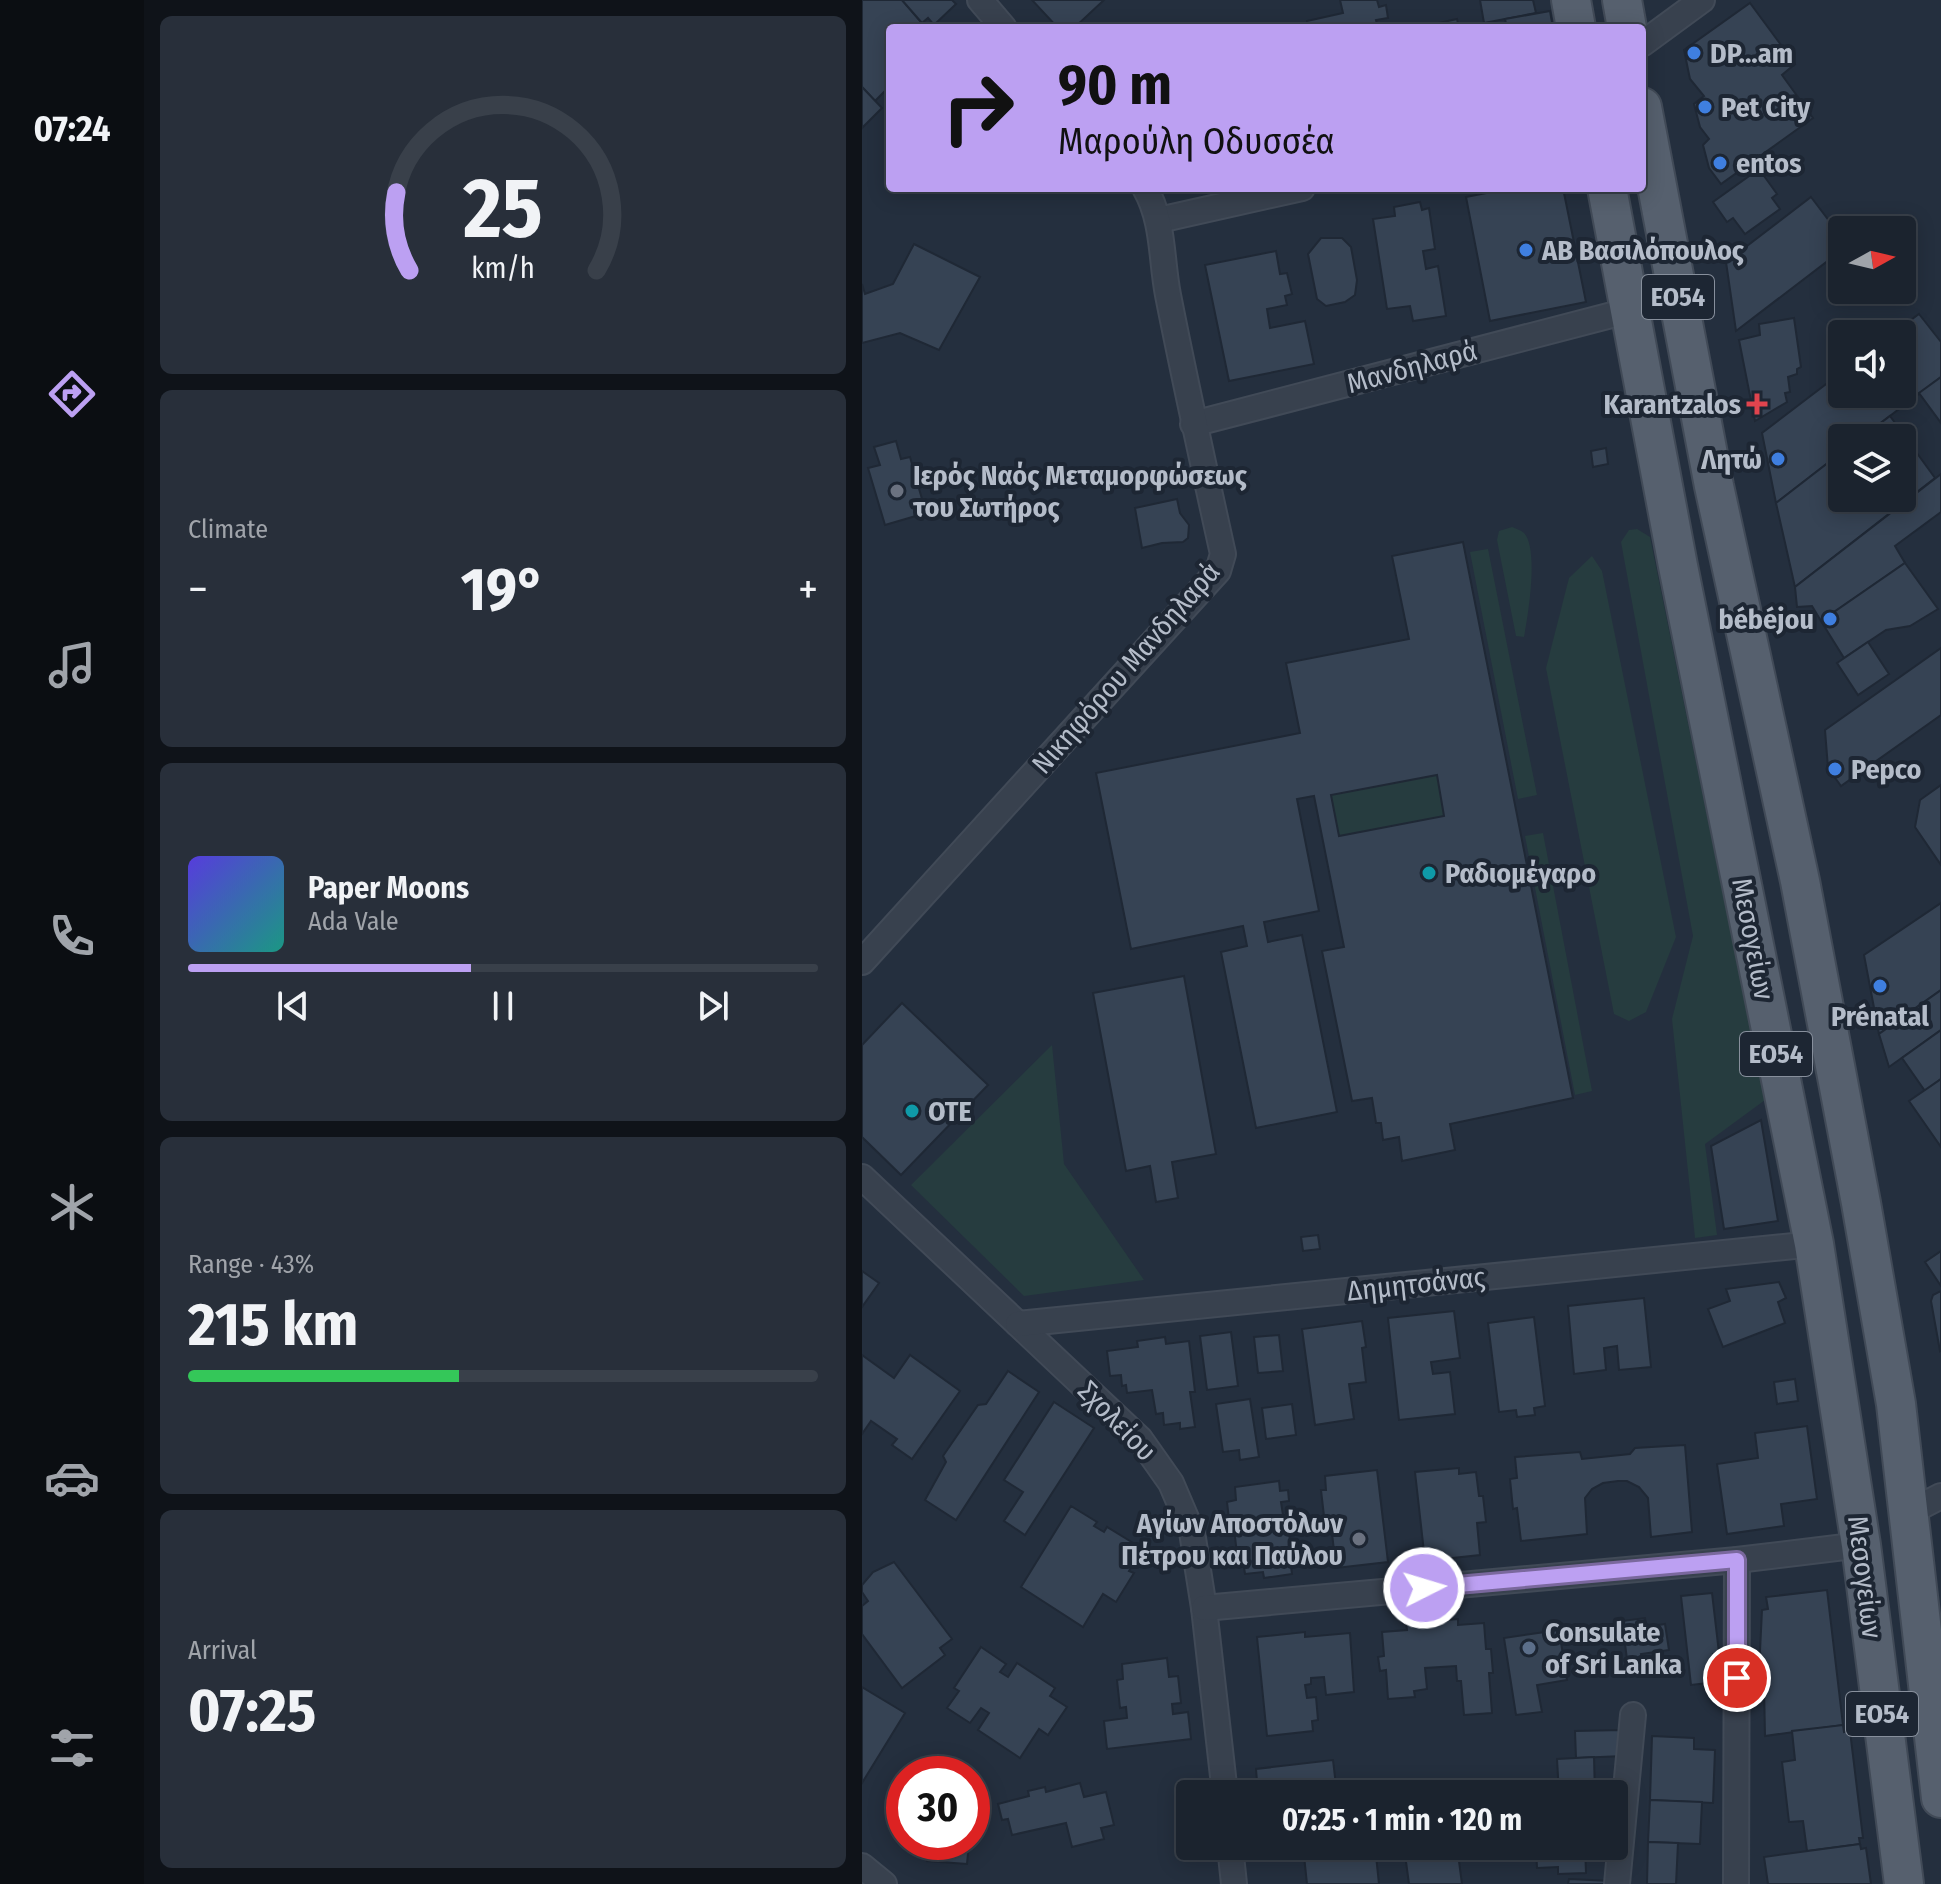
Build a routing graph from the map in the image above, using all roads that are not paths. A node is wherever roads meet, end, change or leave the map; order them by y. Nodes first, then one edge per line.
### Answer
1 (980, 0) edge
2 (1571, 0) edge
3 (1622, 0) edge
4 (1702, 0) edge
5 (1001, 24) edge
6 (1575, 24) edge
7 (1626, 24) edge
8 (1646, 41) edge
9 (1646, 128) edge
10 (1147, 192) edge
11 (1284, 192) edge
12 (1608, 192) edge
13 (1159, 220) junction
14 (1631, 310) junction
15 (1193, 424) junction
16 (862, 962) edge
17 (862, 1177) edge
18 (1814, 1244) junction
19 (1018, 1324) junction
20 (1925, 1505) edge
21 (1861, 1545) junction
22 (1737, 1560) junction
23 (1204, 1608) junction
24 (1633, 1715) dead end
25 (1223, 1780) edge
26 (1941, 1798) edge
27 (1231, 1860) edge
28 (862, 1866) edge
29 (884, 1884) edge
30 (1234, 1884) edge
31 (1617, 1884) edge
32 (1736, 1884) edge
33 (1904, 1884) edge

1 - 5 street
2 - 6 main road
3 - 7 main road
4 - 8 street
9 - 20 main road, Μεσογείων / ΕΟ54
10 - 13 street, Νικηφόρου Μανδηλαρά
11 - 13 street
12 - 14 main road, Μεσογείων / ΕΟ54
13 - 15 street, Νικηφόρου Μανδηλαρά
14 - 15 street, Μανδηλαρά
14 - 18 main road, Μεσογείων / ΕΟ54
15 - 16 street, Νικηφόρου Μανδηλαρά
17 - 19 street, Σχολείου
18 - 19 street, Δημητσάνας
18 - 21 main road, Μεσογείων / ΕΟ54
19 - 23 street, Σχολείου
20 - 26 main road, Μεσογείων / ΕΟ54
21 - 22 street
21 - 33 main road, Μεσογείων / ΕΟ54
22 - 23 street
22 - 32 street
23 - 25 street, Σχολείου
24 - 31 street
27 - 30 street
28 - 29 street

